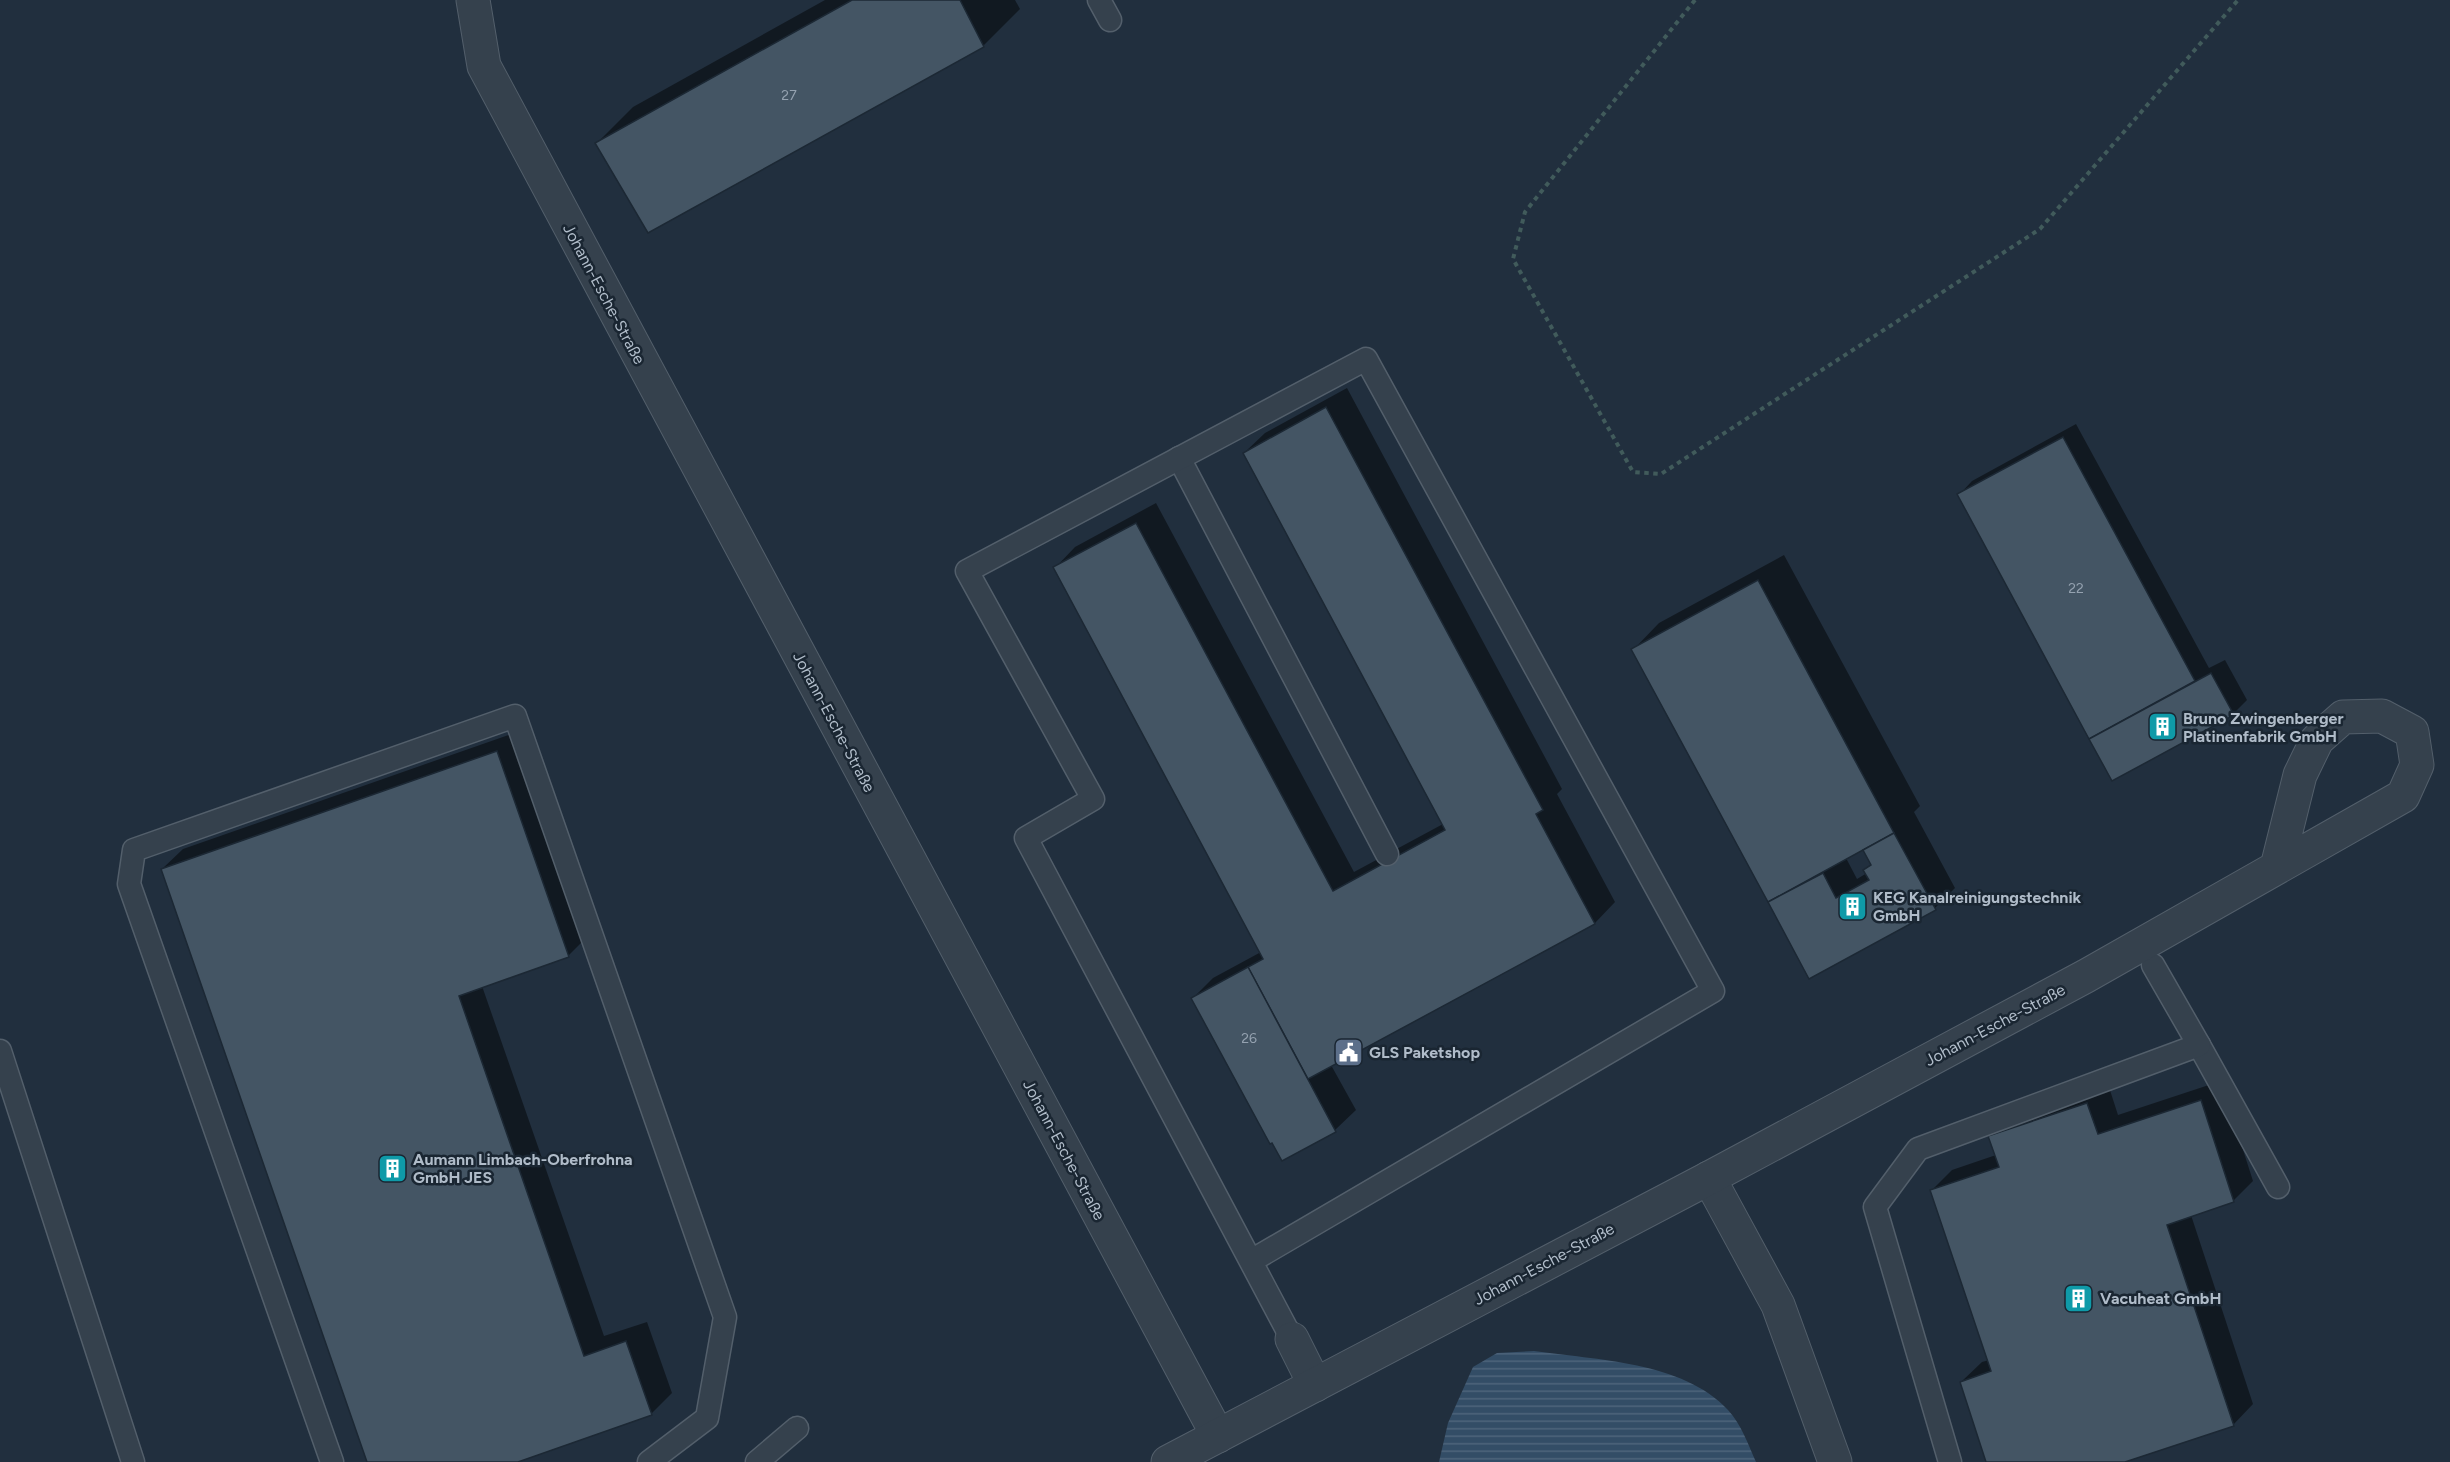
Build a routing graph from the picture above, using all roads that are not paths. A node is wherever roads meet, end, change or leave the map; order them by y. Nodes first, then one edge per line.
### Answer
1 (473, 0) edge
2 (1099, 0) edge
3 (1110, 20) dead end
4 (1179, 458) junction
5 (1387, 854) dead end
6 (2277, 867) junction
7 (2148, 955) junction
8 (2199, 1045) junction
9 (0, 1051) edge
10 (1709, 1178) junction
11 (2278, 1187) dead end
12 (1251, 1262) junction
13 (1292, 1339) joint
14 (1315, 1384) junction
15 (797, 1428) dead end
16 (1194, 1453) edge
17 (134, 1462) edge
18 (332, 1462) edge
19 (649, 1462) edge
20 (757, 1462) edge
21 (1835, 1462) edge
22 (1950, 1462) edge

1 - 16 street, Johann-Esche-Straße
2 - 3 lane
4 - 5 lane
4 - 12 lane
4 - 12 lane
6 - 6 street, Johann-Esche-Straße
6 - 7 street, Johann-Esche-Straße
7 - 8 lane
7 - 10 street, Johann-Esche-Straße
8 - 11 lane
8 - 22 lane
9 - 17 lane
10 - 14 street, Johann-Esche-Straße
10 - 21 street
12 - 13 lane
13 - 14 street
14 - 16 street, Johann-Esche-Straße
15 - 20 lane
18 - 19 lane

